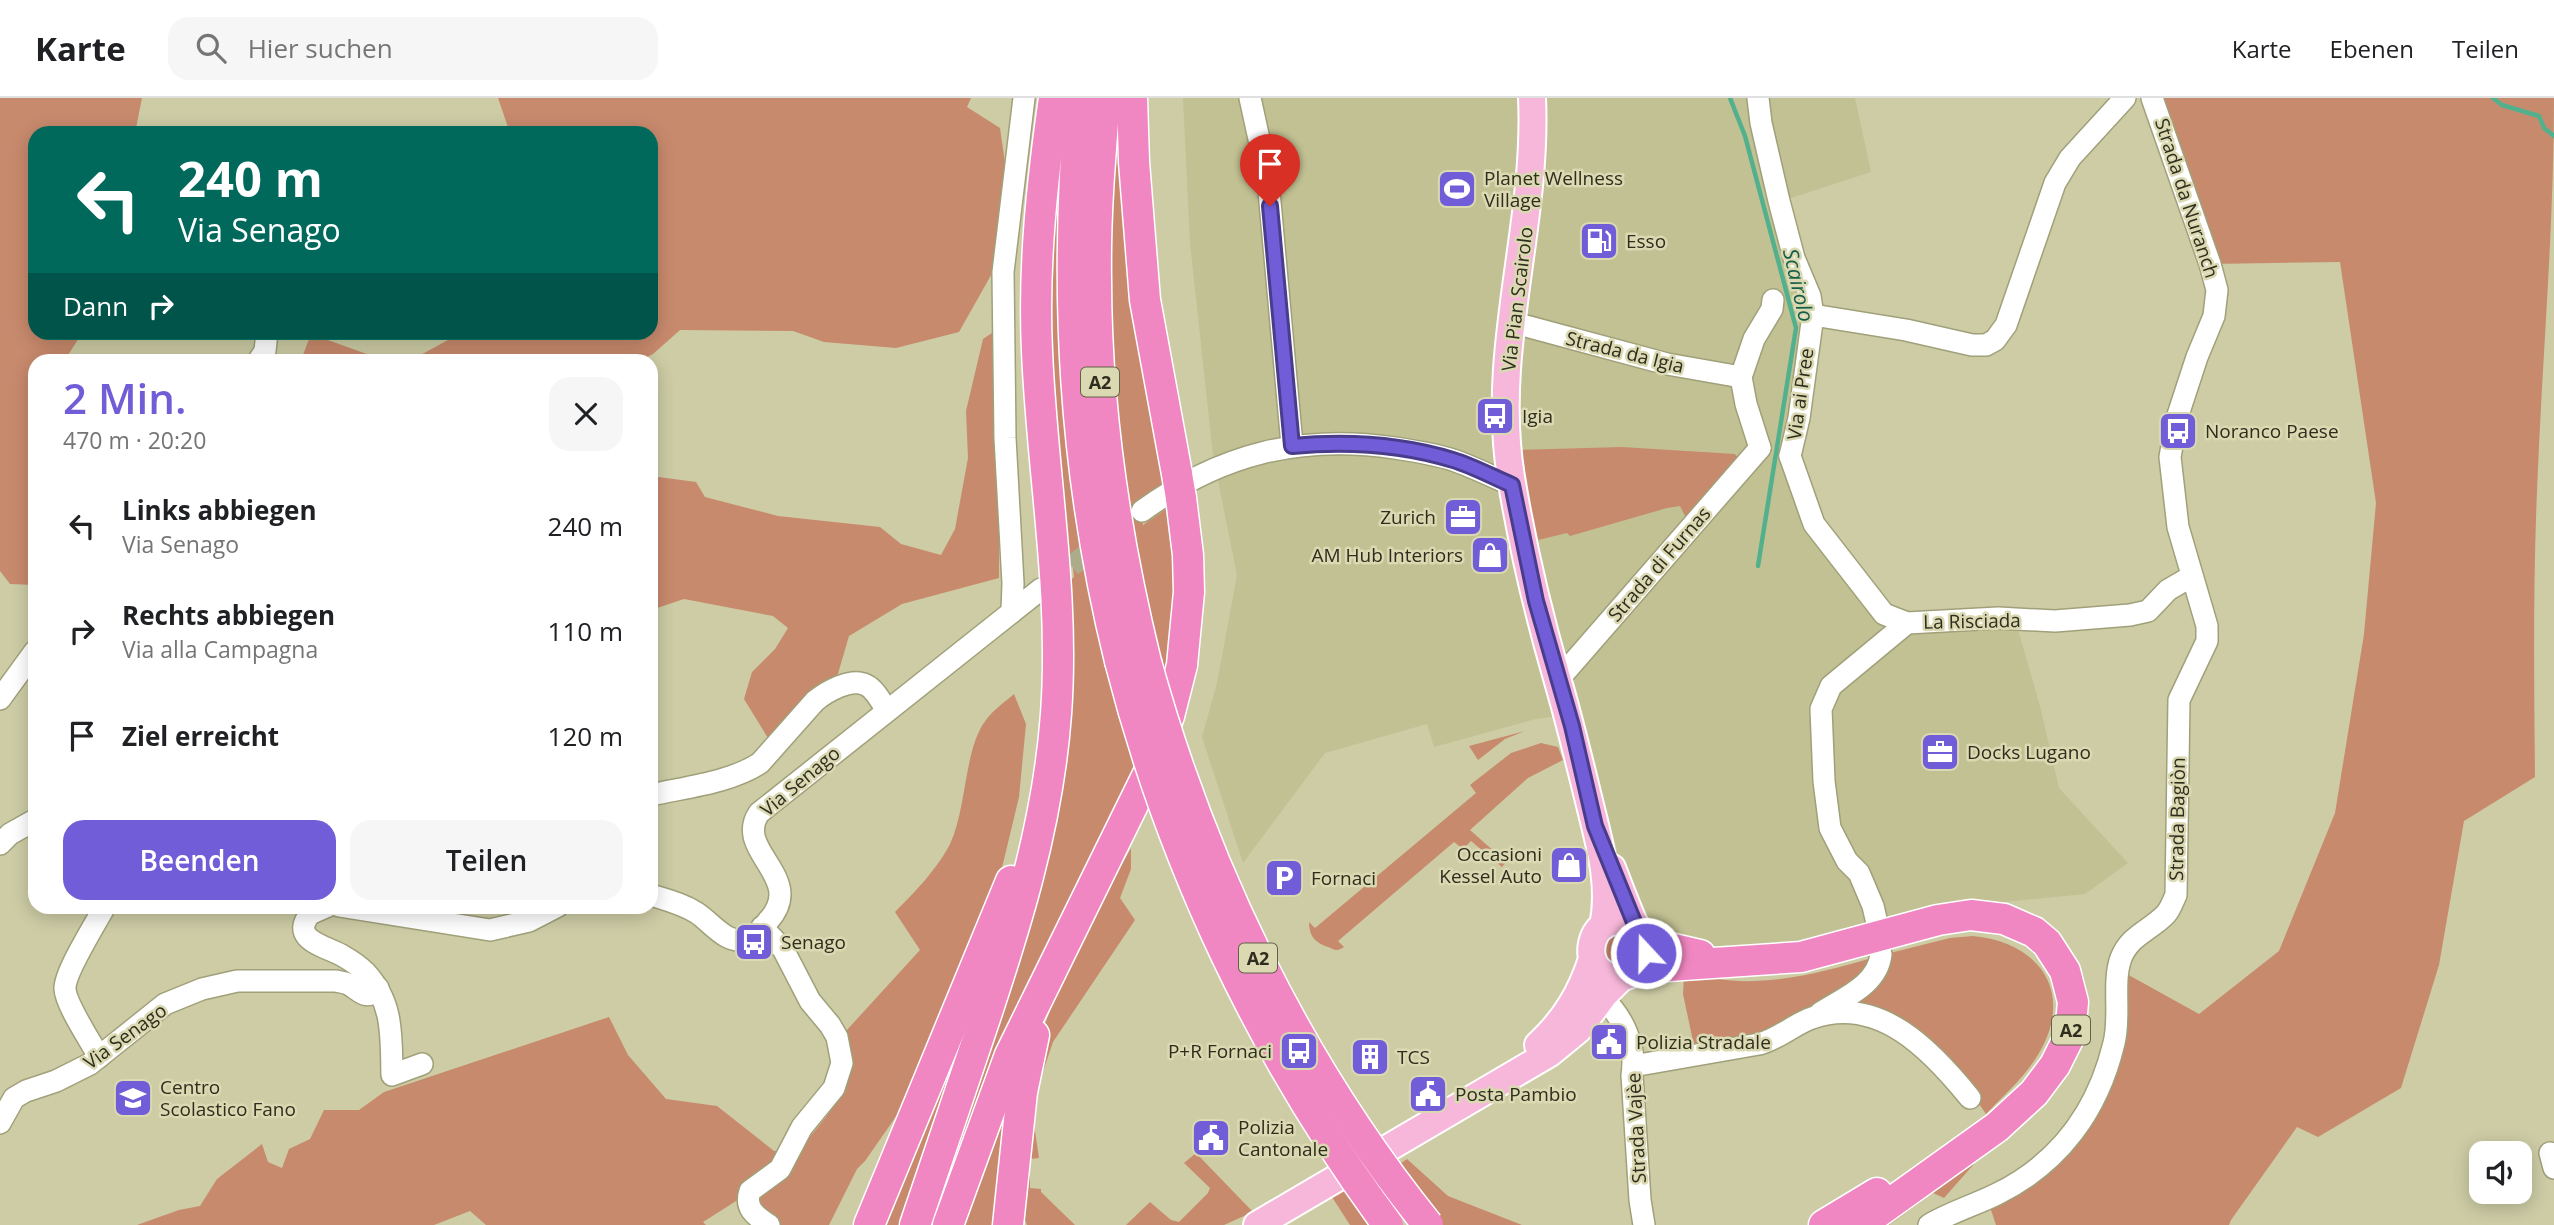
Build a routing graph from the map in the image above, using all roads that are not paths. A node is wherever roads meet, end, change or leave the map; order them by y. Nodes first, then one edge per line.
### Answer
1 (1024, 98) edge
2 (1054, 98) edge
3 (1080, 98) edge
4 (1105, 98) edge
5 (1132, 98) edge
6 (1250, 98) edge
7 (1532, 98) edge
8 (1758, 98) edge
9 (2125, 98) edge
10 (2152, 98) edge
11 (1773, 300) dead end
12 (1813, 315) junction
13 (1511, 322) junction
14 (1741, 377) junction
15 (1292, 446) junction
16 (1760, 448) junction
17 (1790, 456) junction
18 (1512, 485) junction
19 (1142, 511) dead end
20 (2192, 576) junction
21 (1041, 589) tunnel mouth
22 (1012, 612) junction
23 (1907, 622) junction
24 (2207, 641) joint
25 (28, 661) edge
26 (1133, 661) junction
27 (1558, 680) junction
28 (0, 699) edge
29 (887, 711) junction
30 (1056, 715) junction
31 (658, 793) edge
32 (28, 824) edge
33 (1595, 826) junction
34 (0, 844) edge
35 (658, 897) edge
36 (101, 914) edge
37 (310, 914) edge
38 (389, 914) edge
39 (543, 914) edge
40 (1877, 923) dead end
41 (1603, 926) junction
42 (762, 928) junction
43 (1640, 932) junction
44 (1063, 948) junction
45 (1881, 954) dead end
46 (1592, 959) junction
47 (1745, 961) junction
48 (1631, 973) junction
49 (378, 988) junction
50 (1602, 997) junction
51 (1811, 1018) junction
52 (99, 1057) junction
53 (422, 1064) dead end
54 (1633, 1066) junction
55 (1499, 1082) junction
56 (1970, 1098) dead end
57 (0, 1123) edge
58 (1967, 1147) junction
59 (1012, 1195) junction
60 (769, 1225) edge
61 (869, 1225) edge
62 (915, 1225) edge
63 (948, 1225) edge
64 (1008, 1225) edge
65 (1021, 1225) edge
66 (1257, 1225) edge
67 (1388, 1225) edge
68 (1428, 1225) edge
69 (1644, 1225) edge
70 (1824, 1225) edge
71 (1860, 1225) edge
72 (1929, 1225) edge

1 - 22 street
2 - 30 highway
3 - 26 highway, A2
4 - 26 highway, A2
5 - 44 highway
6 - 15 street
7 - 13 main road, Via Pian Scairolo
8 - 12 street, Via ai Pree
9 - 12 street
10 - 20 street, Strada da Nuranch
11 - 14 street
12 - 17 street, Via ai Pree
13 - 14 street, Strada da Igia
13 - 18 main road, Via Pian Scairolo
14 - 16 street
15 - 18 street
15 - 19 street
16 - 17 street, Via ai Pree
16 - 27 street, Strada di Furnas
17 - 23 street, La Risciada
18 - 27 main road, Via Pian Scairolo
20 - 23 street, La Risciada
20 - 24 street, Strada da Nuranch
21 - 22 street, Via Senago
22 - 29 street, Via Senago
23 - 40 street
24 - 72 street, Strada Bagiòn
25 - 28 street
26 - 67 highway, A2, bridge
26 - 68 highway, A2, bridge
27 - 33 main road, Via Pian Scairolo
29 - 31 street
29 - 42 street, Via Senago
30 - 61 highway
30 - 62 highway
32 - 34 street
33 - 41 main road, Via Pian Scairolo
33 - 43 main road, Via Pian Scairolo
35 - 42 street
36 - 52 street
37 - 49 street
38 - 39 street
41 - 43 main road
41 - 46 main road
42 - 60 street
43 - 47 highway, A2
43 - 48 main road
44 - 59 highway
44 - 63 highway
45 - 51 street
46 - 48 main road
46 - 55 main road
47 - 48 highway, A2
47 - 58 highway, A2
48 - 50 main road
49 - 52 street, Via Senago
49 - 53 street
50 - 54 street, Strada Vajèe
50 - 55 main road
51 - 54 street
51 - 56 street
52 - 57 street, Via Senago
54 - 69 street, Strada Vajèe
55 - 66 main road
58 - 70 highway, A2
58 - 71 highway, A2
59 - 64 highway
59 - 65 highway

